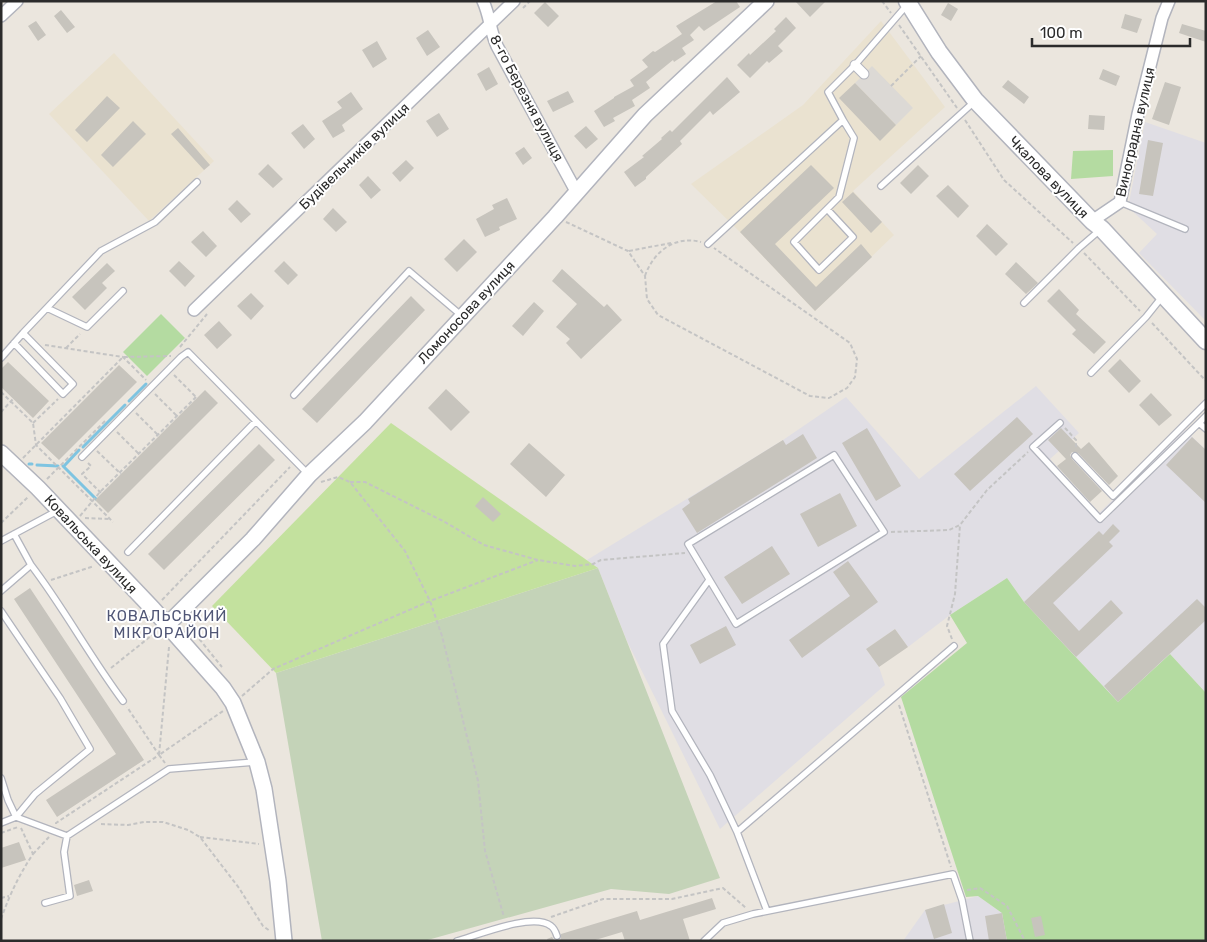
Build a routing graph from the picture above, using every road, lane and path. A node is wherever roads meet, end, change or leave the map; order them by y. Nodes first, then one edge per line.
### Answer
1 (17, 1) edge
2 (484, 1) edge
3 (514, 1) edge
4 (530, 1) edge
5 (766, 1) edge
6 (882, 1) edge
7 (1169, 1) edge
8 (908, 2) edge
9 (518, 13) dead end
10 (1, 16) edge
11 (895, 19) junction
12 (489, 25) junction
13 (921, 56) junction
14 (855, 65) junction
15 (864, 74) dead end
16 (891, 86) dead end
17 (975, 100) junction
18 (961, 113) junction
19 (843, 120) junction
20 (197, 182) dead end
21 (881, 186) dead end
22 (577, 193) junction
23 (1120, 202) junction
24 (827, 208) junction
25 (555, 217) junction
26 (1097, 225) junction
27 (1185, 229) dead end
28 (679, 242) junction
29 (708, 244) junction
30 (1079, 248) junction
31 (628, 251) junction
32 (645, 276) junction
33 (123, 291) dead end
34 (1163, 295) junction
35 (1024, 304) dead end
36 (47, 308) junction
37 (213, 308) dead end
38 (194, 310) dead end
39 (462, 316) junction
40 (1146, 317) junction
41 (87, 327) junction
42 (23, 333) junction
43 (1206, 341) edge
44 (14, 343) junction
45 (33, 343) junction
46 (66, 348) junction
47 (2, 355) edge
48 (170, 356) junction
49 (123, 357) junction
50 (181, 357) junction
51 (164, 362) dead end
52 (168, 369) junction
53 (1090, 373) dead end
54 (146, 380) dead end
55 (1206, 381) edge
56 (150, 388) junction
57 (1, 392) edge
58 (63, 394) junction
59 (294, 395) dead end
60 (13, 399) dead end
61 (11, 401) junction
62 (1206, 403) edge
63 (131, 408) junction
64 (1, 412) edge
65 (110, 415) dead end
66 (178, 416) junction
67 (1206, 416) edge
68 (255, 422) junction
69 (33, 423) junction
70 (1060, 423) joint
71 (1200, 423) junction
72 (96, 424) dead end
73 (99, 427) junction
74 (112, 427) junction
75 (1206, 429) edge
76 (158, 436) junction
77 (80, 440) dead end
78 (83, 443) junction
79 (36, 445) junction
80 (93, 447) junction
81 (1033, 447) junction
82 (1, 452) edge
83 (139, 454) junction
84 (1076, 456) joint
85 (82, 458) joint
86 (21, 461) dead end
87 (58, 467) junction
88 (120, 474) junction
89 (314, 479) junction
90 (44, 482) dead end
91 (350, 482) junction
92 (35, 491) dead end
93 (101, 493) junction
94 (93, 502) junction
95 (59, 510) junction
96 (110, 519) junction
97 (113, 522) dead end
98 (1, 523) edge
99 (960, 526) junction
100 (884, 532) junction
101 (14, 534) junction
102 (1, 541) edge
103 (128, 552) dead end
104 (693, 552) junction
105 (538, 560) junction
106 (31, 564) junction
107 (96, 566) dead end
108 (709, 580) junction
109 (44, 582) junction
110 (1, 590) edge
111 (430, 601) junction
112 (1, 611) edge
113 (162, 628) junction
114 (170, 644) dead end
115 (954, 646) joint
116 (103, 674) junction
117 (896, 695) junction
118 (241, 696) dead end
119 (123, 701) joint
120 (226, 708) dead end
121 (159, 754) junction
122 (257, 762) junction
123 (1, 778) edge
124 (16, 817) junction
125 (1, 823) edge
126 (88, 823) junction
127 (20, 826) junction
128 (55, 830) junction
129 (737, 832) junction
130 (1, 833) edge
131 (68, 836) junction
132 (200, 837) junction
133 (272, 844) junction
134 (33, 854) junction
135 (953, 874) junction
136 (959, 892) junction
137 (9, 896) junction
138 (1, 898) edge
139 (45, 903) dead end
140 (767, 911) junction
141 (753, 914) junction
142 (1, 919) edge
143 (539, 921) junction
144 (507, 926) junction
145 (557, 936) dead end
146 (284, 941) edge
147 (457, 941) edge
148 (704, 941) edge
149 (970, 941) edge
150 (1025, 941) edge

1 - 10 street
2 - 12 street, 8-го Березня вулиця
3 - 12 street, Будівельників вулиця
4 - 9 path
5 - 22 street, Ломоносова вулиця
6 - 11 path
7 - 23 street, Виноградна вулиця
8 - 11 lane
8 - 17 main road, Чкалова вулиця
11 - 13 path
11 - 14 lane
12 - 22 street, 8-го Березня вулиця
12 - 38 street, Будівельників вулиця
13 - 16 path
13 - 18 path
14 - 15 street
14 - 19 lane
17 - 18 lane
17 - 26 main road, Чкалова вулиця
18 - 21 lane
18 - 30 path
19 - 24 lane
19 - 29 lane
20 - 36 lane
22 - 25 street, Ломоносова вулиця
23 - 26 street, Виноградна вулиця
23 - 27 lane
24 - 24 lane
25 - 31 path
25 - 39 street, Ломоносова вулиця
26 - 30 lane
26 - 34 main road, Чкалова вулиця
28 - 29 path
28 - 31 path
28 - 32 path
29 - 32 path
30 - 35 lane
30 - 40 path
31 - 32 path
33 - 41 lane
34 - 40 lane
34 - 43 main road, Чкалова вулиця
36 - 41 lane
36 - 42 lane
37 - 48 path
39 - 59 lane
39 - 89 street, Ломоносова вулиця
40 - 53 lane
40 - 55 path
41 - 46 path
42 - 44 lane
42 - 45 lane
44 - 47 lane
44 - 58 lane
45 - 46 path
45 - 58 lane
46 - 49 path
48 - 49 path
48 - 50 path
48 - 51 path
49 - 54 path
49 - 79 path
50 - 52 lane
50 - 68 lane
52 - 56 lane
52 - 66 path
56 - 63 lane
56 - 66 path
57 - 61 path
58 - 69 path
60 - 61 path
61 - 64 path
61 - 69 path
62 - 84 lane
63 - 74 lane
63 - 76 path
65 - 73 path
66 - 76 path
67 - 71 lane
68 - 89 lane
68 - 103 lane
69 - 79 path
70 - 81 lane
70 - 84 path
71 - 75 lane
71 - 81 lane
72 - 73 path
73 - 78 path
74 - 80 lane
74 - 83 path
76 - 83 path
77 - 78 path
78 - 87 path
79 - 86 path
79 - 87 path
80 - 85 lane
80 - 88 path
81 - 99 path
82 - 95 street, Ковальська вулиця
83 - 88 path
85 - 93 path
87 - 90 path
87 - 94 path
88 - 93 path
89 - 91 path
89 - 113 street, Ломоносова вулиця
91 - 105 path
91 - 111 path
92 - 98 path
93 - 94 path
94 - 96 path
94 - 96 path
95 - 101 lane
95 - 113 street, Ковальська вулиця
96 - 97 path
99 - 100 path
99 - 115 path
100 - 104 lane
100 - 108 lane
101 - 102 lane
101 - 106 lane
104 - 105 path
104 - 108 lane
105 - 111 path
106 - 109 lane
106 - 110 lane
107 - 109 path
108 - 129 lane
109 - 116 lane
111 - 118 path
111 - 144 path
112 - 124 lane
113 - 116 path
113 - 122 street, Ковальська вулиця
114 - 121 path
115 - 117 lane
116 - 119 lane
117 - 129 lane
117 - 135 path
119 - 121 path
120 - 121 path
121 - 128 path
122 - 126 lane
122 - 133 street, Ковальська вулиця
123 - 124 lane
124 - 125 lane
124 - 127 path
124 - 128 lane
126 - 131 lane
126 - 132 path
127 - 130 path
127 - 134 path
128 - 131 lane
128 - 134 path
129 - 140 lane
131 - 139 lane
132 - 133 path
132 - 146 path
133 - 146 street, Ковальська вулиця
134 - 137 path
135 - 136 lane
135 - 140 lane
136 - 149 lane
136 - 150 path
137 - 138 path
137 - 142 path
140 - 141 lane
141 - 143 path
141 - 148 lane
143 - 144 lane
143 - 145 lane
144 - 147 lane

